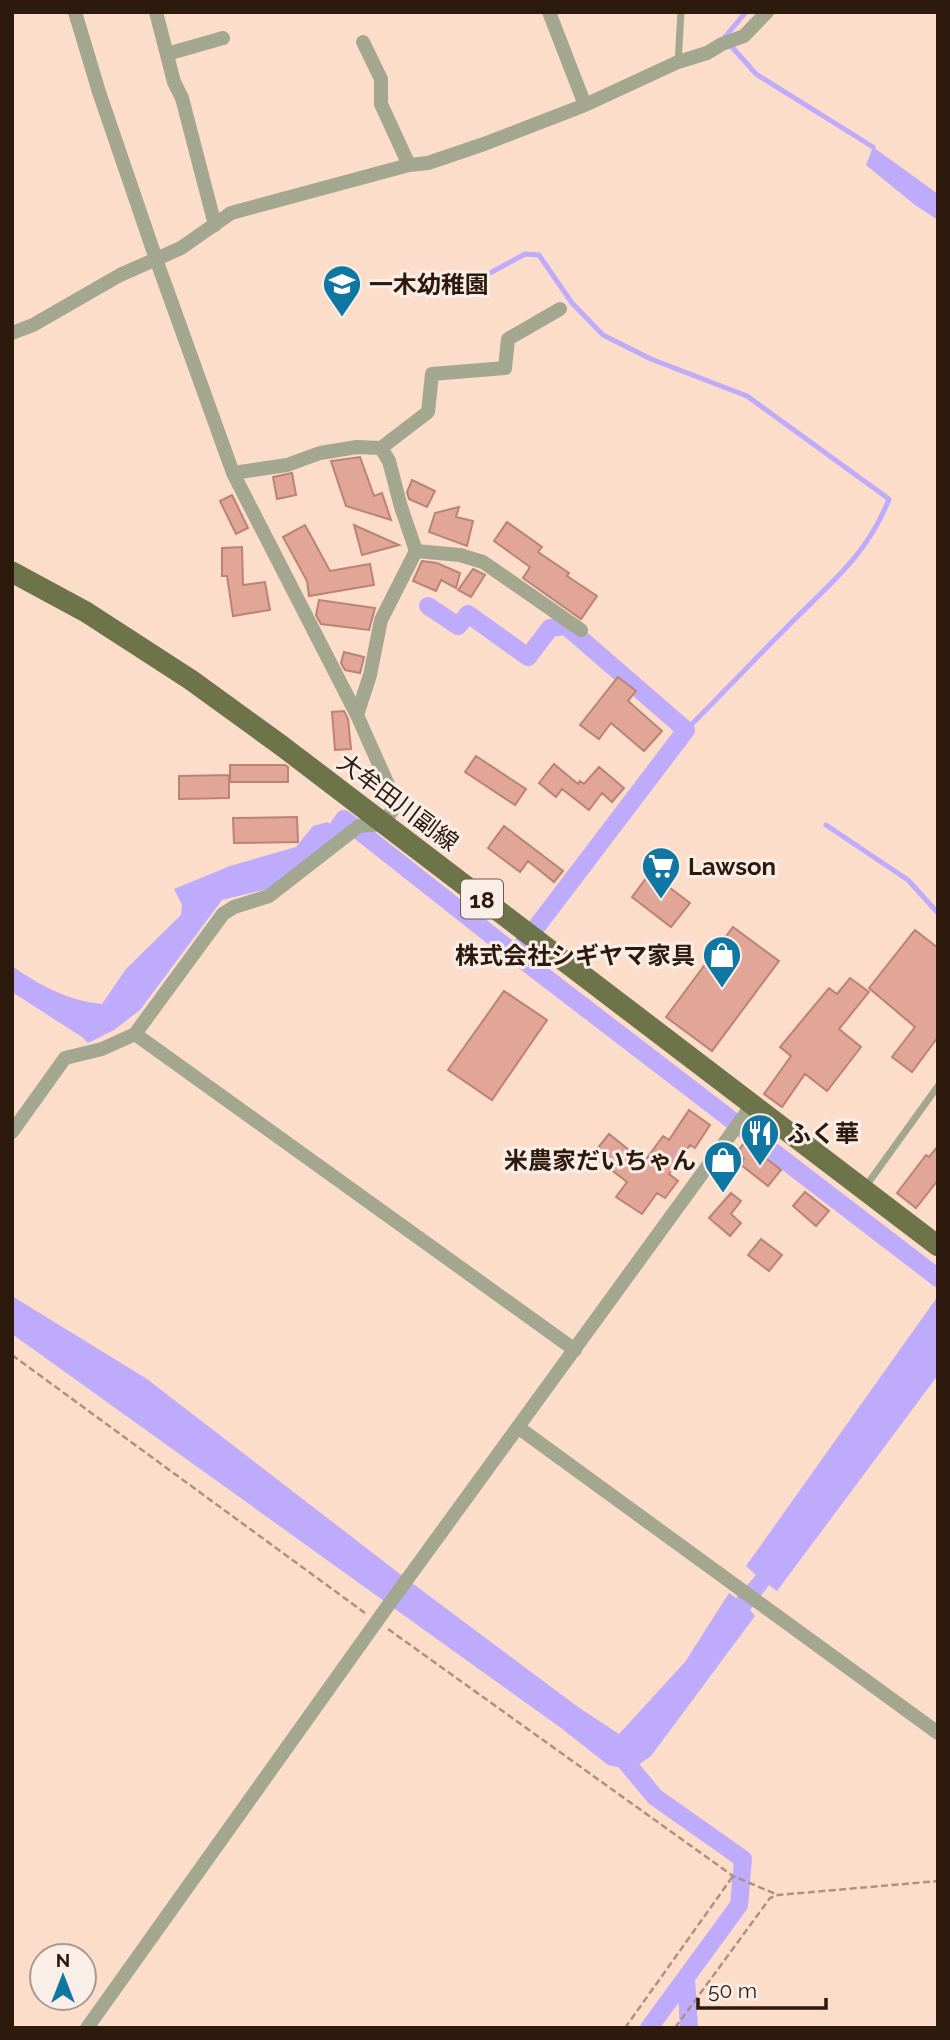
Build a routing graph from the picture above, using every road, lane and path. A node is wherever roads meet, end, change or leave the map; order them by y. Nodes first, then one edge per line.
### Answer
1 (75, 12) edge
2 (156, 12) edge
3 (550, 12) edge
4 (681, 12) edge
5 (767, 12) edge
6 (223, 38) dead end
7 (363, 41) dead end
8 (167, 54) junction
9 (678, 62) junction
10 (585, 105) junction
11 (409, 165) junction
12 (215, 225) junction
13 (156, 259) junction
14 (560, 309) dead end
15 (12, 334) edge
16 (381, 448) junction
17 (233, 474) junction
18 (416, 551) junction
19 (12, 572) edge
20 (581, 630) dead end
21 (357, 715) junction
22 (382, 824) junction
23 (135, 1034) junction
24 (938, 1086) edge
25 (752, 1105) junction
26 (12, 1132) edge
27 (863, 1190) junction
28 (938, 1246) edge
29 (575, 1350) junction
30 (12, 1355) edge
31 (519, 1428) junction
32 (378, 1623) junction
33 (938, 1733) edge
34 (733, 1875) junction
35 (938, 1881) edge
36 (778, 1895) junction
37 (87, 2028) edge
38 (625, 2028) edge
39 (675, 2028) edge

1 - 13 street
2 - 8 street
3 - 10 street
4 - 9 lane
5 - 9 street
6 - 8 street
7 - 11 street
8 - 12 street
9 - 10 street
10 - 11 street
11 - 12 street
12 - 13 street
13 - 15 street
13 - 17 street
14 - 16 street
16 - 17 street
16 - 18 street
17 - 21 street
18 - 20 street
18 - 21 street
19 - 22 main road, 大牟田川副線 / 18
21 - 22 street
22 - 23 street
22 - 25 main road, 大牟田川副線 / 18
23 - 26 street
23 - 29 street
24 - 27 lane
25 - 27 main road, 大牟田川副線 / 18
25 - 29 street
27 - 28 main road, 大牟田川副線 / 18
29 - 31 street
30 - 32 path
31 - 32 street
31 - 33 street
32 - 34 path
32 - 37 street
34 - 36 path
34 - 38 path
35 - 36 path
36 - 39 path

